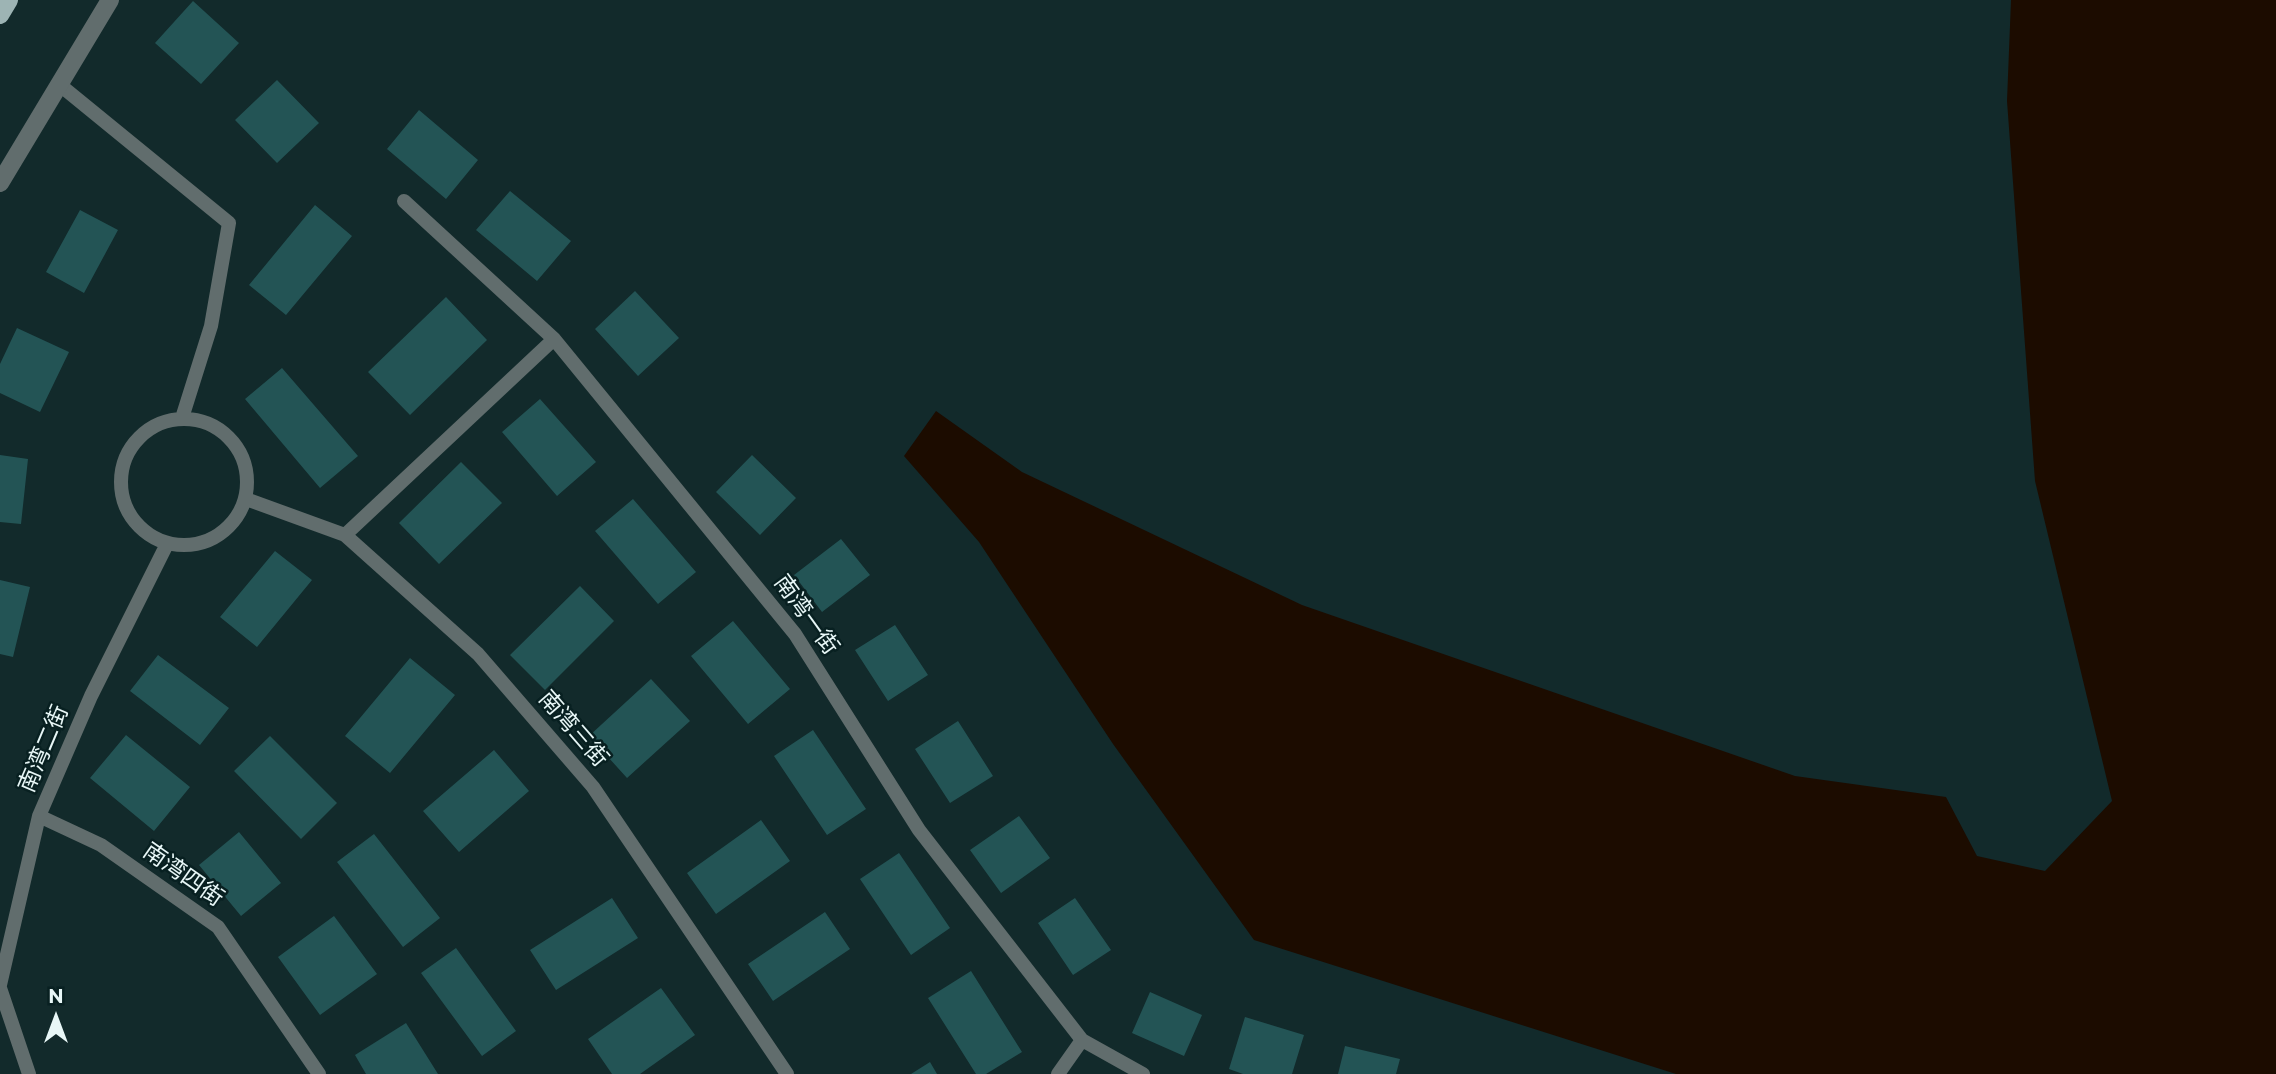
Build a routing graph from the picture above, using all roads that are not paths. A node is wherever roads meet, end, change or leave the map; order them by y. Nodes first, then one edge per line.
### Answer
1 (9, 0) edge
2 (110, 0) edge
3 (0, 15) edge
4 (60, 85) junction
5 (0, 183) edge
6 (404, 201) dead end
7 (554, 339) junction
8 (182, 418) junction
9 (246, 499) junction
10 (345, 535) junction
11 (167, 544) junction
12 (39, 816) junction
13 (0, 987) edge
14 (1082, 1040) junction
15 (29, 1074) edge
16 (319, 1074) edge
17 (787, 1074) edge
18 (1058, 1074) edge
19 (1143, 1074) edge

1 - 3 main road
2 - 4 street
4 - 5 street
4 - 8 lane
6 - 7 lane, 南湾一街
7 - 10 lane
7 - 14 lane, 南湾一街
8 - 9 lane
8 - 11 lane
9 - 10 lane, 南湾三街
9 - 11 lane
10 - 17 lane, 南湾三街
11 - 12 lane, 南湾二街
12 - 13 lane, 南湾二街
12 - 16 lane, 南湾四街
13 - 15 lane, 南湾二街
14 - 18 lane
14 - 19 lane, 南湾一街

